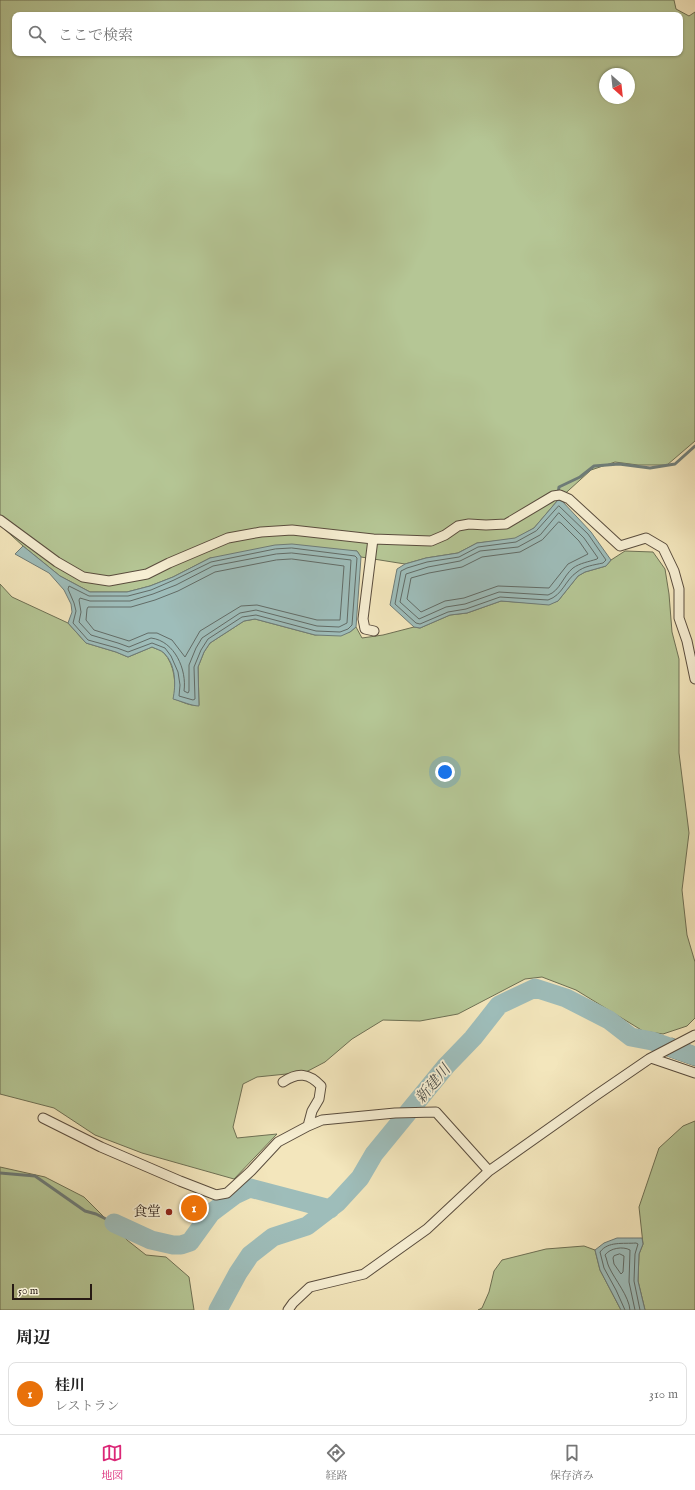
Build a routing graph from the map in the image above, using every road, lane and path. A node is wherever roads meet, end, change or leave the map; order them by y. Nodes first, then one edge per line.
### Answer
1 (0, 520) edge
2 (373, 540) junction
3 (374, 631) dead end
4 (695, 678) edge
5 (694, 1036) edge
6 (654, 1056) junction
7 (695, 1073) edge
8 (283, 1082) dead end
9 (43, 1118) dead end
10 (308, 1126) junction
11 (489, 1171) junction
12 (288, 1310) edge

1 - 2 street
2 - 3 street
2 - 4 street
5 - 6 street
6 - 7 street
6 - 11 street
8 - 10 street
9 - 10 street
10 - 11 street
11 - 12 street

